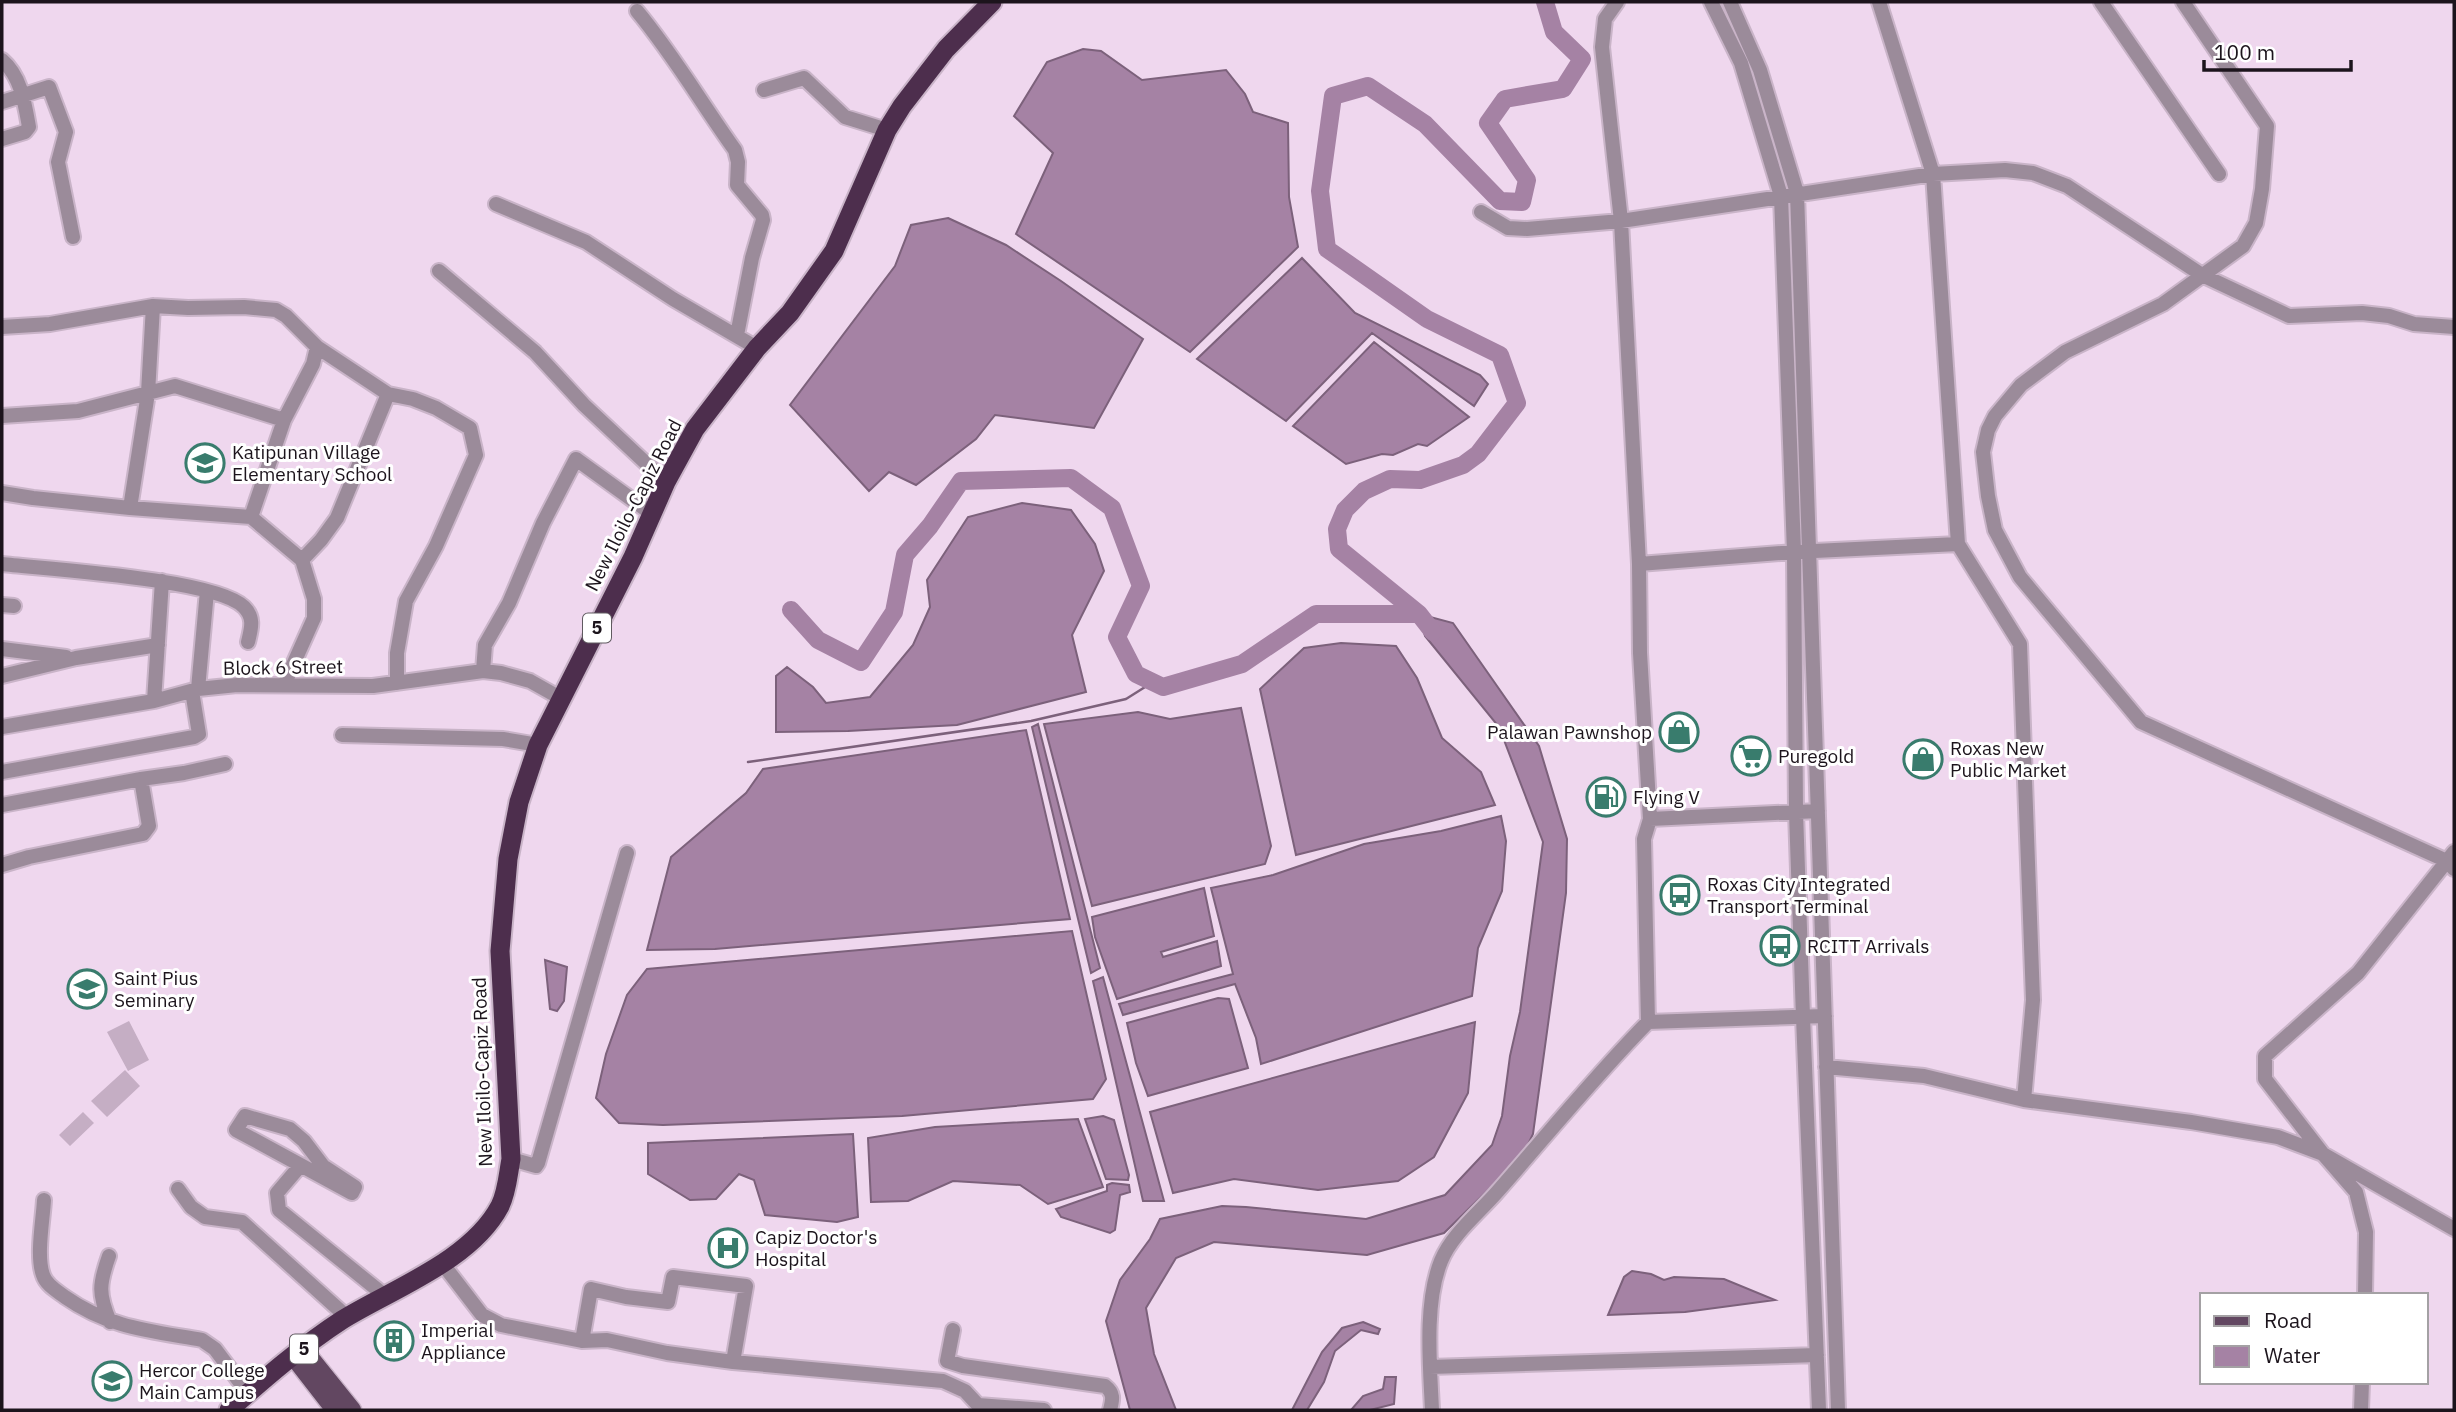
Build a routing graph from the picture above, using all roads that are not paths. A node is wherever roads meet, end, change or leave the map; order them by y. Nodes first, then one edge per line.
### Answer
1 (992, 2) edge
2 (1617, 2) edge
3 (1711, 2) edge
4 (1730, 2) edge
5 (1880, 2) edge
6 (2101, 2) edge
7 (2183, 2) edge
8 (638, 11) dead end
9 (2, 61) edge
10 (764, 90) dead end
11 (23, 96) junction
12 (2, 102) edge
13 (887, 130) junction
14 (2, 139) edge
15 (1933, 174) junction
16 (2219, 174) dead end
17 (1797, 193) junction
18 (1781, 197) junction
19 (496, 204) dead end
20 (1481, 212) dead end
21 (1621, 221) junction
22 (73, 237) dead end
23 (439, 271) dead end
24 (2202, 275) junction
25 (153, 306) junction
26 (2, 327) edge
27 (2454, 327) edge
28 (737, 335) junction
29 (317, 347) junction
30 (757, 348) junction
31 (148, 393) junction
32 (388, 394) junction
33 (2, 415) edge
34 (284, 421) junction
35 (666, 482) junction
36 (2, 493) edge
37 (131, 508) junction
38 (652, 514) junction
39 (251, 517) junction
40 (1958, 544) junction
41 (1810, 551) junction
42 (1794, 552) junction
43 (302, 560) junction
44 (2, 564) edge
45 (1640, 564) junction
46 (162, 582) junction
47 (207, 592) junction
48 (248, 642) dead end
49 (159, 645) junction
50 (2, 649) edge
51 (76, 658) junction
52 (483, 671) junction
53 (2, 676) edge
54 (397, 683) junction
55 (284, 685) junction
56 (195, 690) junction
57 (562, 698) junction
58 (154, 701) junction
59 (2, 727) edge
60 (342, 735) dead end
61 (538, 745) junction
62 (225, 764) dead end
63 (2, 772) edge
64 (141, 779) junction
65 (2, 805) edge
66 (1818, 811) junction
67 (1797, 812) junction
68 (1650, 819) junction
69 (627, 853) dead end
70 (2452, 861) edge
71 (2, 865) edge
72 (1825, 1016) junction
73 (1803, 1017) junction
74 (1648, 1022) junction
75 (1826, 1067) junction
76 (2024, 1100) junction
77 (2323, 1154) junction
78 (510, 1159) junction
79 (300, 1166) junction
80 (178, 1189) dead end
81 (44, 1200) dead end
82 (2454, 1229) edge
83 (109, 1256) dead end
84 (442, 1263) junction
85 (2365, 1293) edge
86 (384, 1296) junction
87 (347, 1317) junction
88 (110, 1322) junction
89 (953, 1330) dead end
90 (582, 1341) junction
91 (298, 1353) junction
92 (1817, 1355) junction
93 (733, 1362) junction
94 (947, 1362) junction
95 (1430, 1367) junction
96 (943, 1381) junction
97 (2362, 1384) edge
98 (248, 1393) junction
99 (340, 1406) edge
100 (229, 1410) edge
101 (1044, 1410) edge
102 (1110, 1410) edge
103 (1432, 1410) edge
104 (1819, 1410) edge
105 (1838, 1410) edge
106 (2361, 1410) edge

1 - 13 highway, New Iloilo-Capiz Road / 5
2 - 21 street
3 - 18 street
4 - 17 street
5 - 15 street
6 - 16 street
7 - 24 street
8 - 28 street
9 - 11 street
10 - 13 street
11 - 12 street
11 - 14 street
11 - 22 street
13 - 30 highway, New Iloilo-Capiz Road / 5
15 - 17 street
15 - 24 street
15 - 40 street
17 - 18 street
17 - 41 street
18 - 21 street
18 - 42 street
19 - 28 street
20 - 21 street
21 - 45 street
23 - 35 street
24 - 27 street
24 - 70 street
25 - 26 street
25 - 29 street
25 - 31 street
28 - 30 street
29 - 32 street
29 - 34 street
30 - 35 highway, New Iloilo-Capiz Road / 5
31 - 33 street
31 - 34 street
31 - 37 street
32 - 43 street
32 - 54 street
34 - 39 street
35 - 38 highway, New Iloilo-Capiz Road / 5
36 - 37 street
37 - 39 street
38 - 52 street
38 - 57 highway, New Iloilo-Capiz Road / 5
39 - 43 street
40 - 41 street
40 - 76 street
41 - 42 street
41 - 66 street
42 - 45 street
42 - 67 street
43 - 55 street
44 - 46 street
45 - 68 street
46 - 47 street
46 - 49 street
47 - 48 street
47 - 56 street
49 - 51 street
49 - 58 street
50 - 51 street
51 - 53 street
52 - 54 street, Block 6 Street
52 - 57 street, Block 6 Street
54 - 55 street, Block 6 Street
55 - 56 street, Block 6 Street
56 - 58 street, Block 6 Street
56 - 63 street
57 - 61 highway, New Iloilo-Capiz Road / 5
58 - 59 street, Block 6 Street
60 - 61 street
61 - 78 highway, New Iloilo-Capiz Road / 5
62 - 64 street
64 - 65 street
64 - 71 street
66 - 67 street
66 - 72 street
67 - 68 street
67 - 73 street
68 - 74 street
69 - 78 street
70 - 77 street
72 - 73 street
72 - 75 street
73 - 74 street
73 - 92 street
74 - 95 street
75 - 76 street
75 - 105 street
76 - 77 street
77 - 82 street
77 - 85 street
78 - 84 highway, New Iloilo-Capiz Road / 5
79 - 79 street
79 - 86 street
80 - 87 street
81 - 88 street
83 - 88 street
84 - 86 highway, New Iloilo-Capiz Road / 5
84 - 90 street
86 - 87 highway, 5
87 - 91 highway, 5
88 - 98 street
89 - 94 street
90 - 93 street
90 - 93 street
91 - 98 highway, 5
91 - 99 main road
92 - 95 street
92 - 104 street
93 - 96 street
94 - 96 street
94 - 102 street
95 - 103 street
96 - 101 street
97 - 106 street
98 - 100 highway, 5

